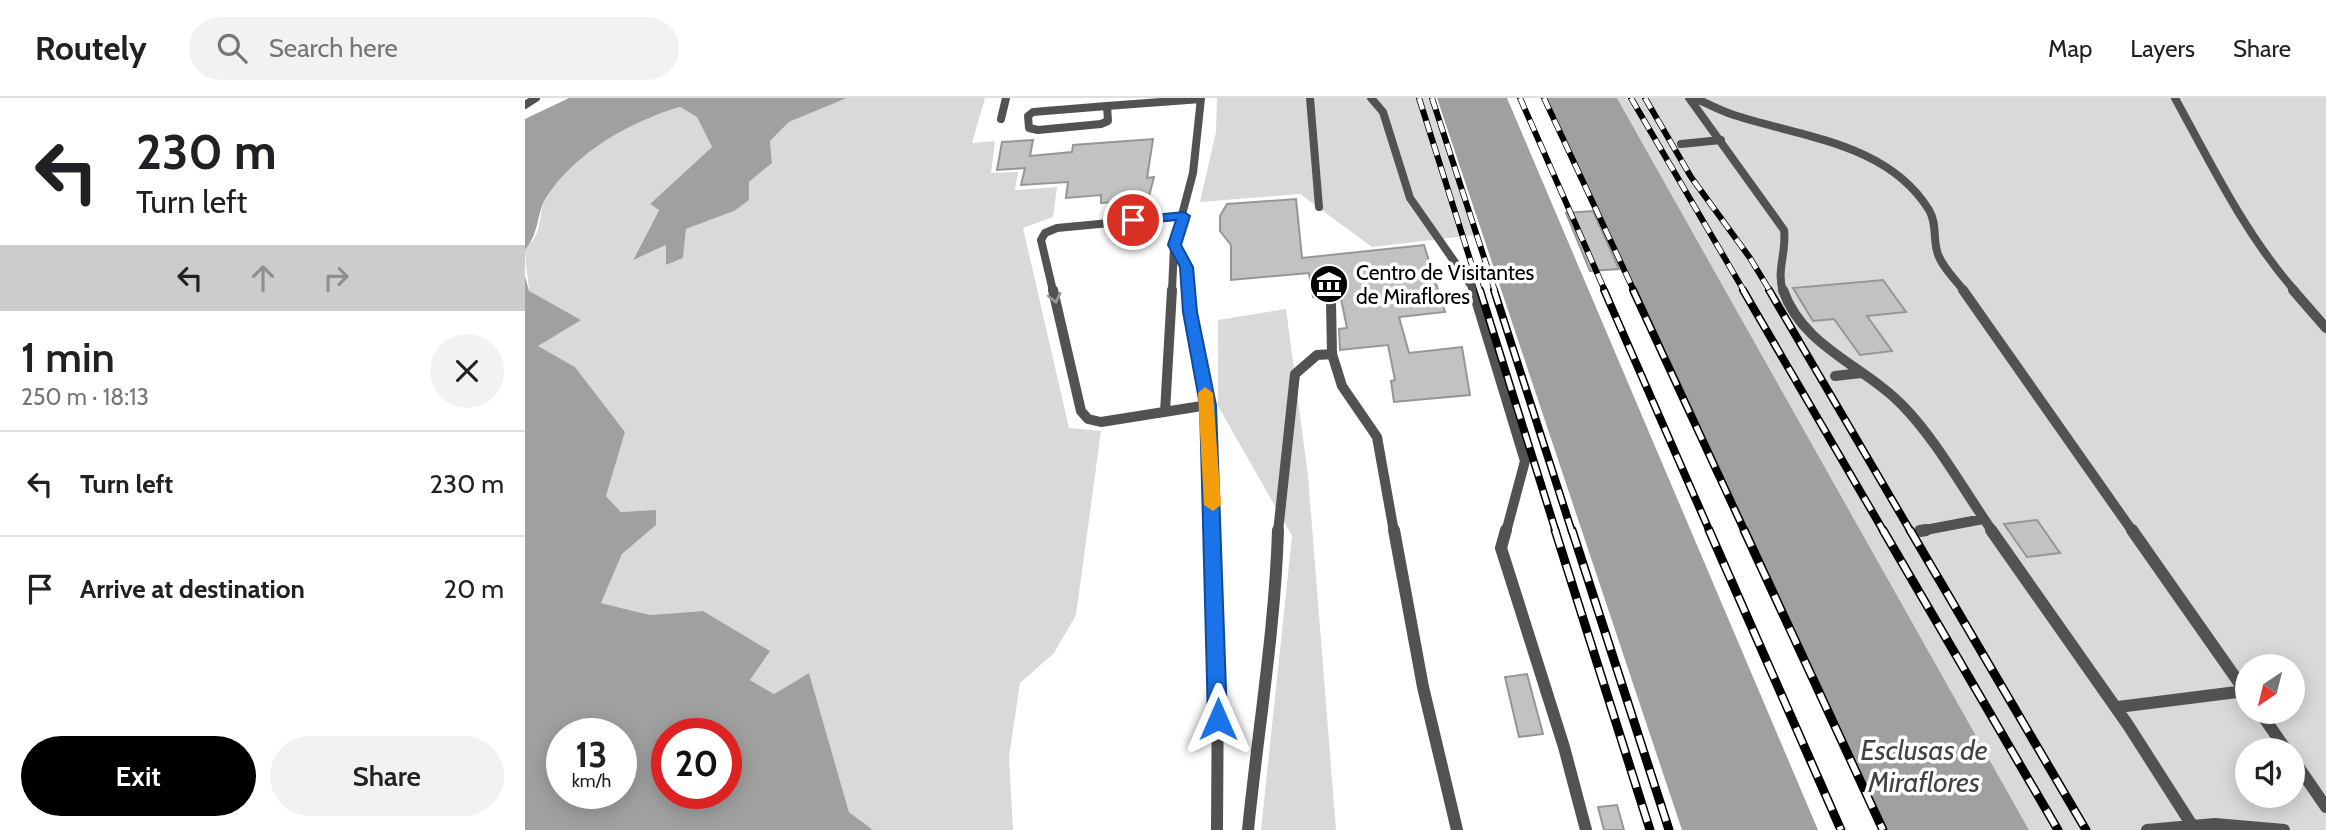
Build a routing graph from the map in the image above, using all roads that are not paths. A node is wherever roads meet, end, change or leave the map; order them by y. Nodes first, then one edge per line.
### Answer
1 (536, 98) edge
2 (1006, 98) edge
3 (1310, 98) edge
4 (1371, 98) edge
5 (1689, 98) edge
6 (1695, 98) edge
7 (2175, 98) edge
8 (1201, 99) edge
9 (525, 105) edge
10 (1107, 106) junction
11 (1002, 119) dead end
12 (1721, 141) junction
13 (1681, 144) dead end
14 (1319, 207) dead end
15 (1184, 216) junction
16 (1174, 245) junction
17 (1331, 302) dead end
18 (2326, 328) edge
19 (1332, 354) junction
20 (1861, 373) junction
21 (1835, 376) dead end
22 (1208, 405) junction
23 (1165, 412) junction
24 (1983, 519) junction
25 (1920, 531) dead end
26 (2235, 676) edge
27 (2235, 693) edge
28 (2118, 707) junction
29 (2305, 776) edge
30 (2326, 807) edge
31 (2193, 826) edge
32 (1217, 830) edge
33 (1248, 830) edge
34 (1457, 830) edge
35 (1586, 830) edge
36 (2147, 830) edge
37 (2284, 830) edge

1 - 9 lane
2 - 11 lane
3 - 14 lane
4 - 35 lane
5 - 12 lane
6 - 26 lane
7 - 18 lane
8 - 10 lane
8 - 15 lane
10 - 10 lane
12 - 13 lane
12 - 20 lane
15 - 16 lane
15 -> 23 lane
16 - 22 lane
16 - 23 lane
17 - 19 lane
19 - 33 lane
19 - 34 lane
20 - 21 lane
20 - 24 lane
22 - 23 lane
22 - 32 lane
24 - 25 lane
24 - 28 lane
27 - 28 lane
28 - 31 lane
29 - 30 lane
31 - 36 lane
31 - 37 lane

